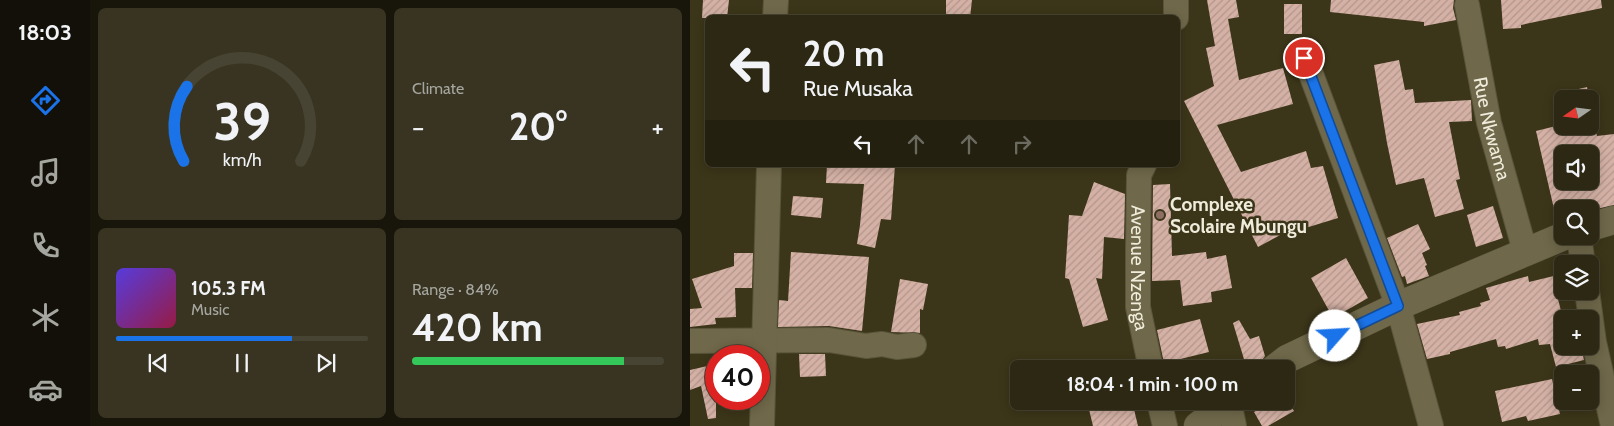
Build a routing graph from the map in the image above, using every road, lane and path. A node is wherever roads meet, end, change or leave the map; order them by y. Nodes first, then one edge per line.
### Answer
1 (776, 0) edge
2 (1176, 0) edge
3 (1467, 4) dead end
4 (774, 15) edge
5 (1176, 15) edge
6 (1304, 58) dead end
7 (769, 167) edge
8 (1143, 167) edge
9 (1614, 220) edge
10 (1599, 224) edge
11 (1554, 240) edge
12 (1525, 252) junction
13 (1588, 300) edge
14 (1398, 306) junction
15 (690, 341) edge
16 (764, 341) junction
17 (914, 345) dead end
18 (1149, 360) edge
19 (1286, 360) edge
20 (1161, 410) edge
21 (1219, 410) edge
22 (1231, 410) edge
23 (762, 426) edge
24 (1165, 426) edge
25 (1198, 426) edge
26 (1234, 426) edge
27 (1431, 426) edge
28 (1613, 426) edge

1 - 4 street
2 - 5 street
3 - 12 street, Rue Nkwama
6 - 14 street
7 - 16 street
8 - 18 street, Avenue Nzenga
9 - 10 street
11 - 12 street
12 - 14 street
13 - 28 street
14 - 19 street
14 - 27 street
15 - 16 street
16 - 17 street
16 - 23 street
20 - 24 street
21 - 25 street
22 - 26 street

